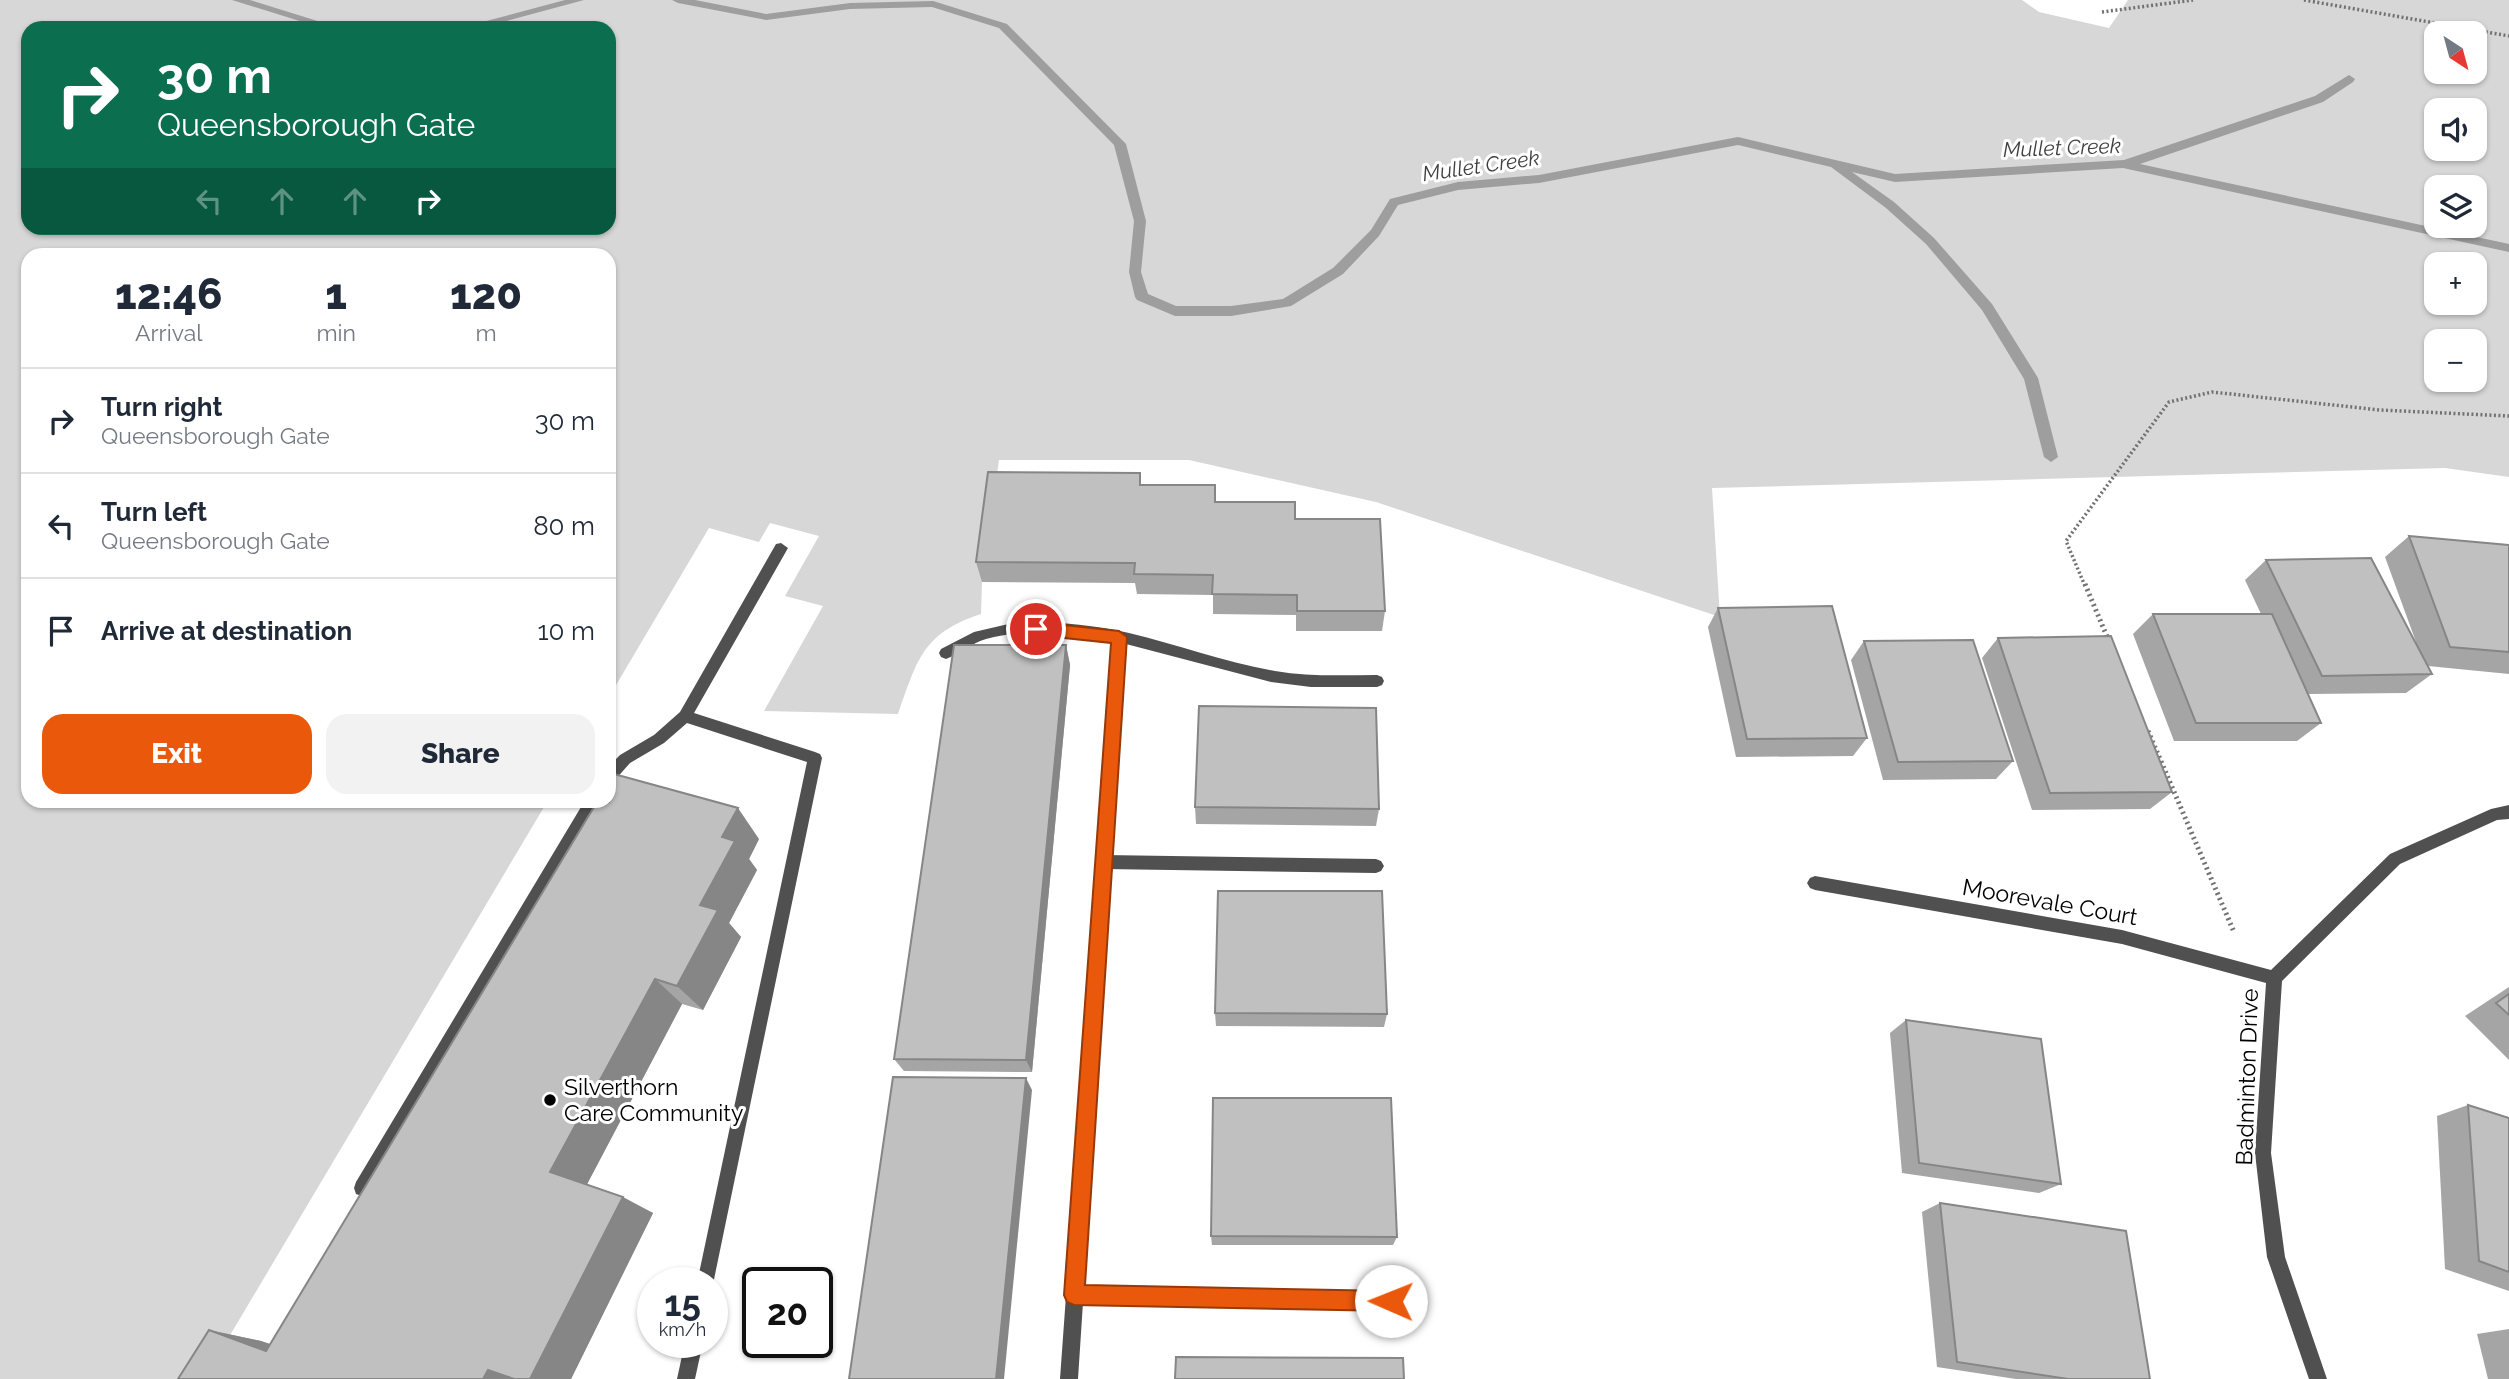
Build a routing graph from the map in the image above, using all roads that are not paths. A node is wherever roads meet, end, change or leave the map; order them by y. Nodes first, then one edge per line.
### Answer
1 (781, 548) dead end
2 (1119, 637) junction
3 (946, 653) dead end
4 (1377, 681) dead end
5 (685, 716) junction
6 (616, 769) edge
7 (588, 808) edge
8 (2509, 812) edge
9 (1104, 862) junction
10 (1376, 866) dead end
11 (1815, 883) dead end
12 (2274, 978) junction
13 (362, 1188) edge
14 (709, 1267) edge
15 (1074, 1295) junction
16 (1391, 1301) dead end
17 (691, 1358) edge
18 (686, 1379) edge
19 (1069, 1379) edge
20 (2318, 1379) edge

1 - 5 street
2 - 3 street
2 - 4 street
2 - 9 street
5 - 6 street
5 - 14 street
7 - 13 street
8 - 12 street, Badminton Drive
9 - 10 street
9 - 15 street
11 - 12 street, Moorevale Court
12 - 20 street, Badminton Drive
15 - 16 street
15 - 19 street
17 - 18 street

